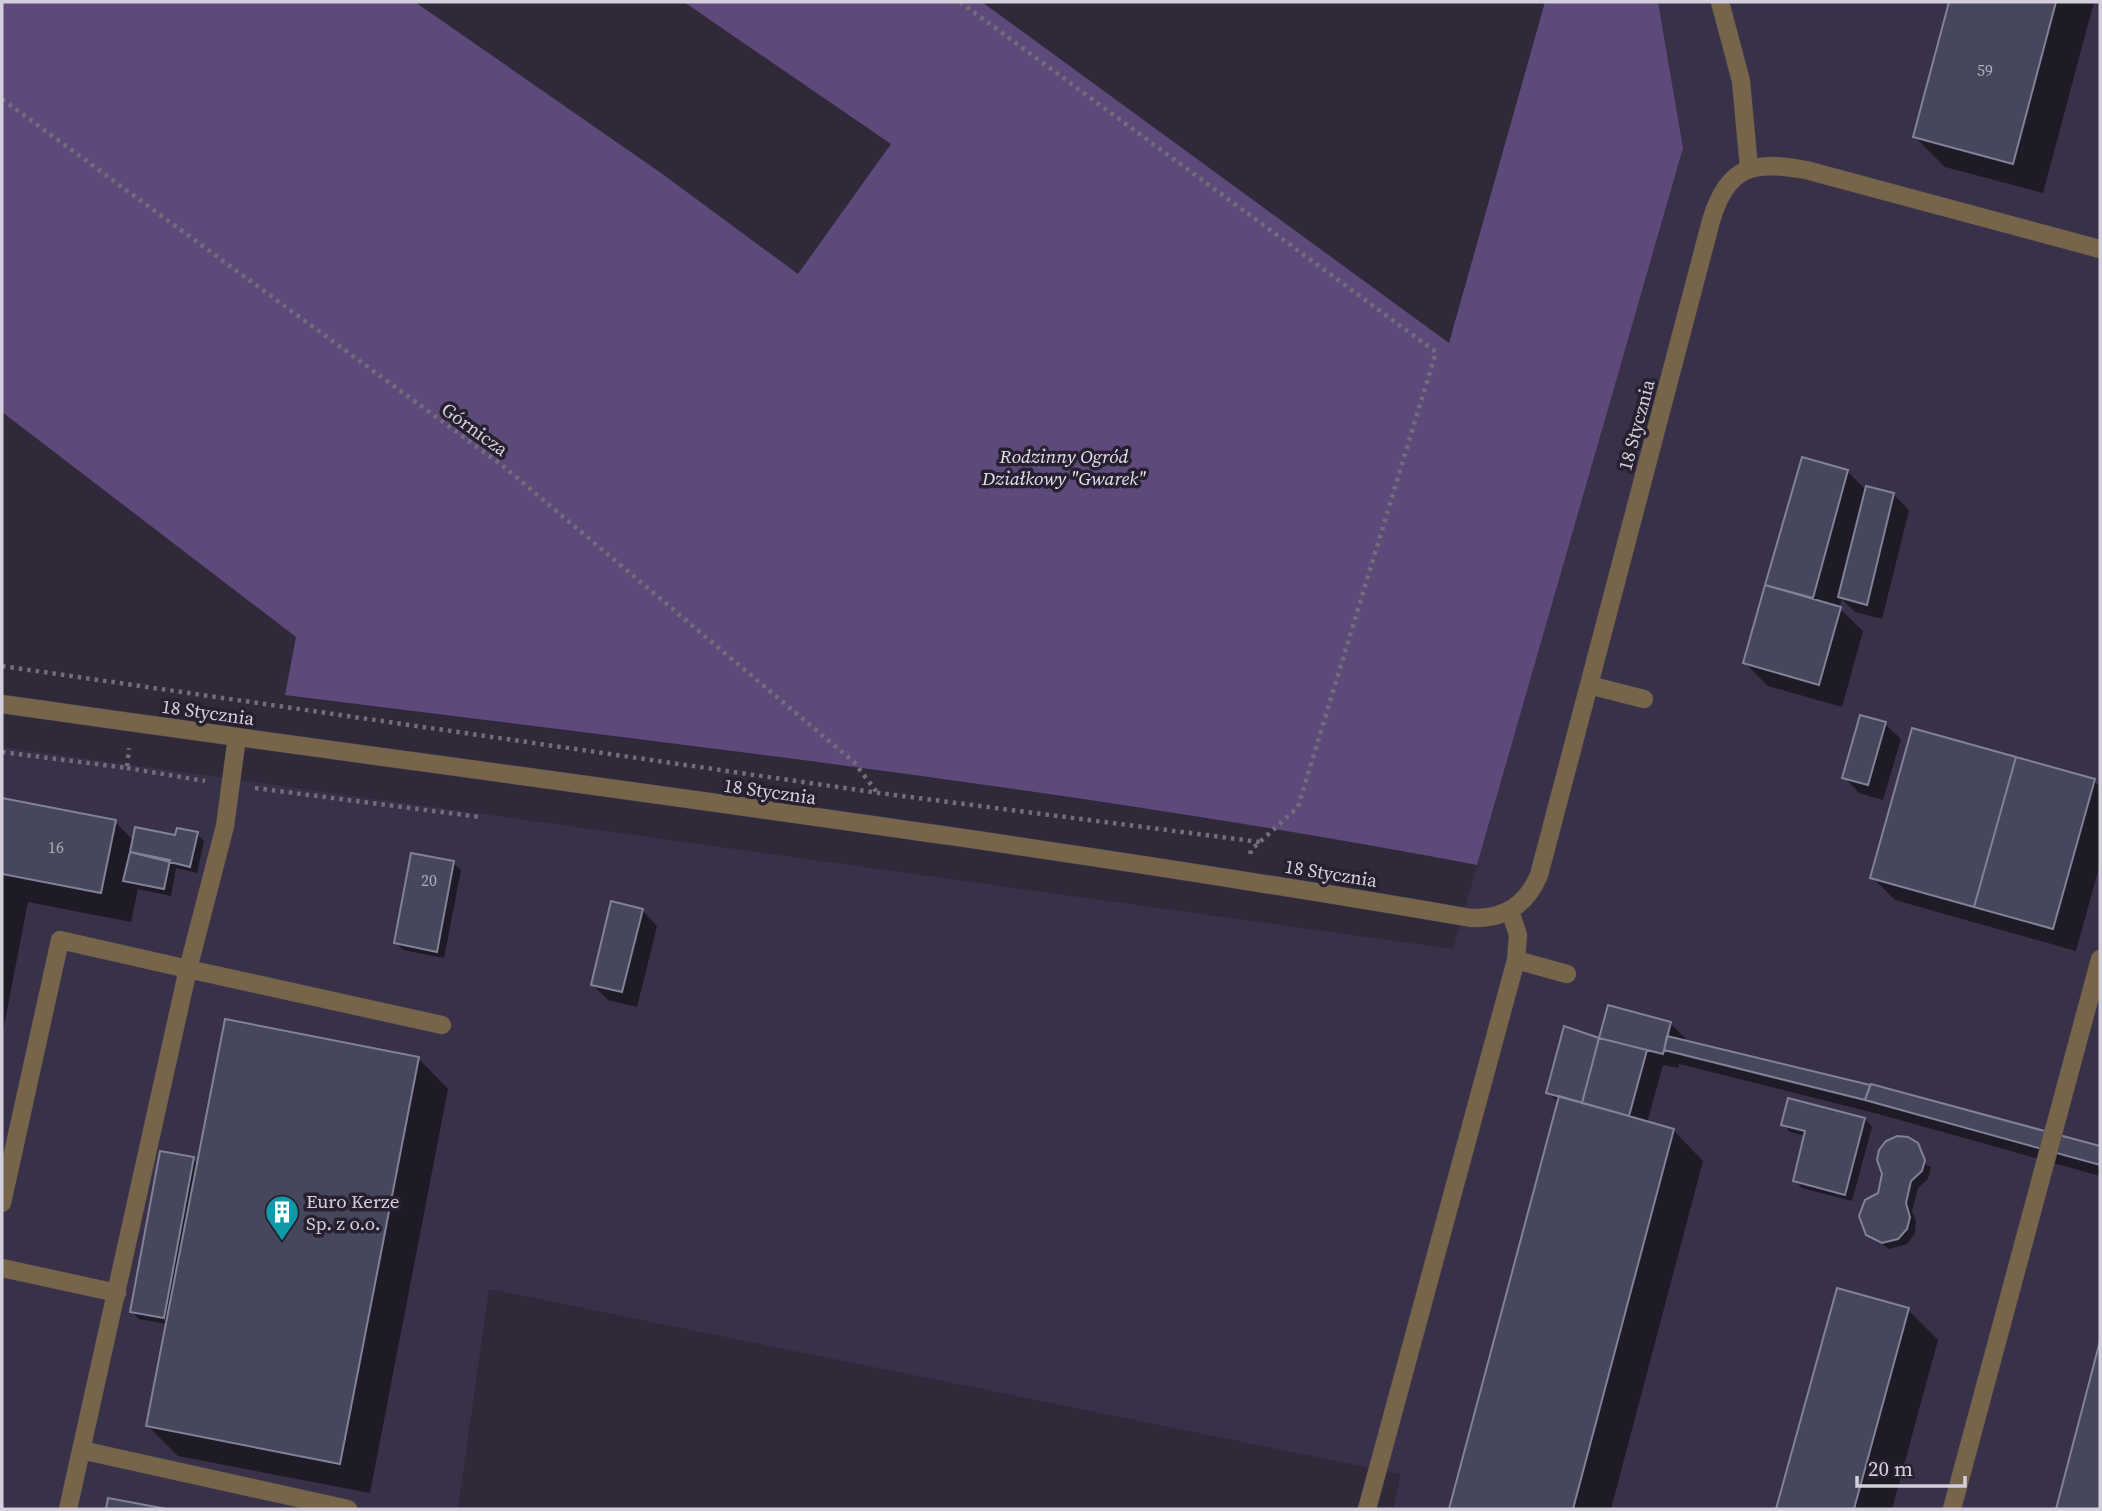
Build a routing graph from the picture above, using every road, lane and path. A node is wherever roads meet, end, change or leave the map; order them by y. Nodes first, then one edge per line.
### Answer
1 (960, 2) edge
2 (1720, 2) edge
3 (2, 99) edge
4 (1749, 167) junction
5 (2100, 249) edge
6 (2, 666) edge
7 (1589, 685) junction
8 (1644, 699) dead end
9 (2, 704) edge
10 (133, 722) junction
11 (237, 737) junction
12 (2, 751) edge
13 (127, 768) junction
14 (229, 784) junction
15 (879, 793) junction
16 (480, 817) dead end
17 (879, 827) junction
18 (1260, 842) junction
19 (1247, 881) junction
20 (1510, 911) junction
21 (2100, 959) edge
22 (1516, 960) junction
23 (188, 969) junction
24 (1567, 974) dead end
25 (442, 1025) dead end
26 (2, 1203) edge
27 (2, 1268) edge
28 (117, 1293) junction
29 (81, 1450) junction
30 (68, 1509) edge
31 (348, 1509) edge
32 (1367, 1509) edge
33 (1952, 1509) edge

1 - 18 path
2 - 4 street
3 - 15 path, Górnicza
4 - 5 street
4 - 7 street, 18 Stycznia
6 - 15 path
7 - 8 street
7 - 20 street, 18 Stycznia
9 - 10 street, 18 Stycznia
10 - 11 street, 18 Stycznia
10 - 13 path
11 - 14 street
11 - 17 street, 18 Stycznia
12 - 13 path
13 - 14 path
14 - 16 path
14 - 23 street
15 - 17 path
15 - 18 path
17 - 19 street, 18 Stycznia
18 - 19 path
19 - 20 street, 18 Stycznia
20 - 22 street
21 - 33 street
22 - 24 street
22 - 32 street
23 - 25 street
23 - 26 street
23 - 28 street
27 - 28 street
28 - 29 street
29 - 30 street
29 - 31 street

